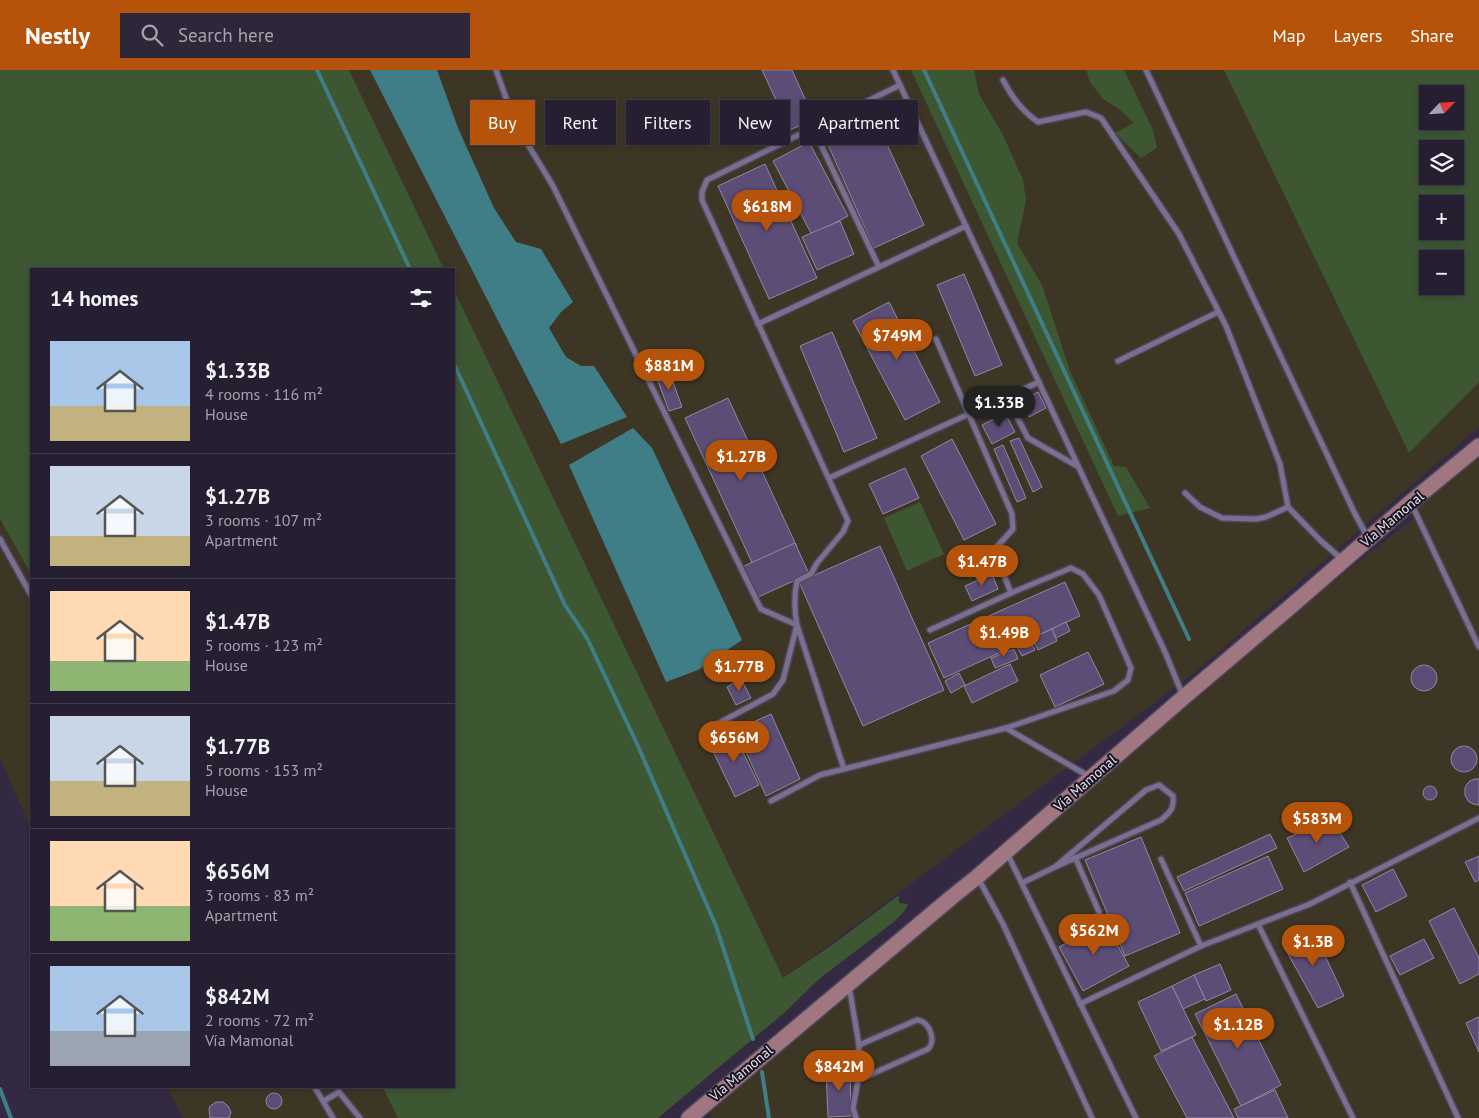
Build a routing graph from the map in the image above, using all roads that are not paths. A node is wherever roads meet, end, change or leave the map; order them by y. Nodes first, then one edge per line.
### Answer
1 (496, 70) edge
2 (893, 70) edge
3 (1146, 70) edge
4 (1003, 80) dead end
5 (900, 85) junction
6 (870, 100) edge
7 (800, 134) edge
8 (821, 145) edge
9 (966, 226) junction
10 (879, 267) junction
11 (1218, 312) junction
12 (758, 324) junction
13 (936, 339) dead end
14 (1118, 361) dead end
15 (1040, 382) junction
16 (1007, 398) junction
17 (968, 416) junction
18 (1479, 446) edge
19 (1078, 466) junction
20 (829, 478) junction
21 (1185, 493) dead end
22 (1411, 502) junction
23 (1288, 507) junction
24 (1369, 538) junction
25 (0, 539) edge
26 (994, 550) junction
27 (1343, 560) junction
28 (968, 563) dead end
29 (30, 593) edge
30 (1011, 593) junction
31 (797, 625) junction
32 (930, 630) dead end
33 (1479, 647) edge
34 (1184, 697) junction
35 (1006, 728) junction
36 (706, 730) dead end
37 (844, 769) junction
38 (1091, 778) junction
39 (771, 801) dead end
40 (1479, 818) edge
41 (1006, 852) junction
42 (1075, 857) junction
43 (1161, 859) dead end
44 (1055, 866) junction
45 (977, 877) junction
46 (1350, 882) junction
47 (1022, 883) junction
48 (1099, 912) dead end
49 (1258, 924) junction
50 (1201, 946) junction
51 (849, 984) junction
52 (1080, 1004) junction
53 (859, 1045) junction
54 (858, 1080) junction
55 (315, 1088) edge
56 (338, 1089) edge
57 (324, 1101) junction
58 (333, 1118) edge
59 (360, 1118) edge
60 (689, 1118) edge
61 (856, 1118) edge
62 (1092, 1118) edge
63 (1136, 1118) edge
64 (1353, 1118) edge
65 (1458, 1118) edge

1 - 31 lane
2 - 5 lane
3 - 24 lane
4 - 11 lane
5 - 6 lane
5 - 9 lane
7 - 12 lane
8 - 10 lane
9 - 10 lane
9 - 15 lane
10 - 12 lane
11 - 14 lane
11 - 23 lane
12 - 20 lane
13 - 17 lane
15 - 16 lane
15 - 19 lane
16 - 17 lane
16 - 19 lane
17 - 20 lane
17 - 26 lane
18 - 22 street, Vía Mamonal
19 - 34 lane
20 - 31 lane
21 - 23 lane
22 - 24 street, Vía Mamonal
22 - 33 lane
23 - 27 lane
24 - 27 street, Vía Mamonal
25 - 29 lane
26 - 28 lane
26 - 30 lane
27 - 34 street, Vía Mamonal
30 - 32 lane
30 - 35 lane
31 - 36 lane
31 - 37 lane
34 - 38 street, Vía Mamonal
35 - 37 lane
35 - 38 lane
37 - 39 lane
38 - 41 street, Vía Mamonal
40 - 46 lane
41 - 45 street, Vía Mamonal
41 - 47 lane
42 - 44 lane
42 - 44 lane
42 - 48 lane
43 - 50 lane
44 - 47 lane
45 - 51 street, Vía Mamonal
45 - 62 lane
46 - 49 lane
46 - 65 lane
47 - 52 lane
49 - 50 lane
49 - 64 lane
50 - 52 lane
51 - 53 lane
51 - 60 street, Vía Mamonal
52 - 63 lane
53 - 54 lane
53 - 54 lane
54 - 61 lane
55 - 57 lane
56 - 57 lane
56 - 59 lane
57 - 58 lane

